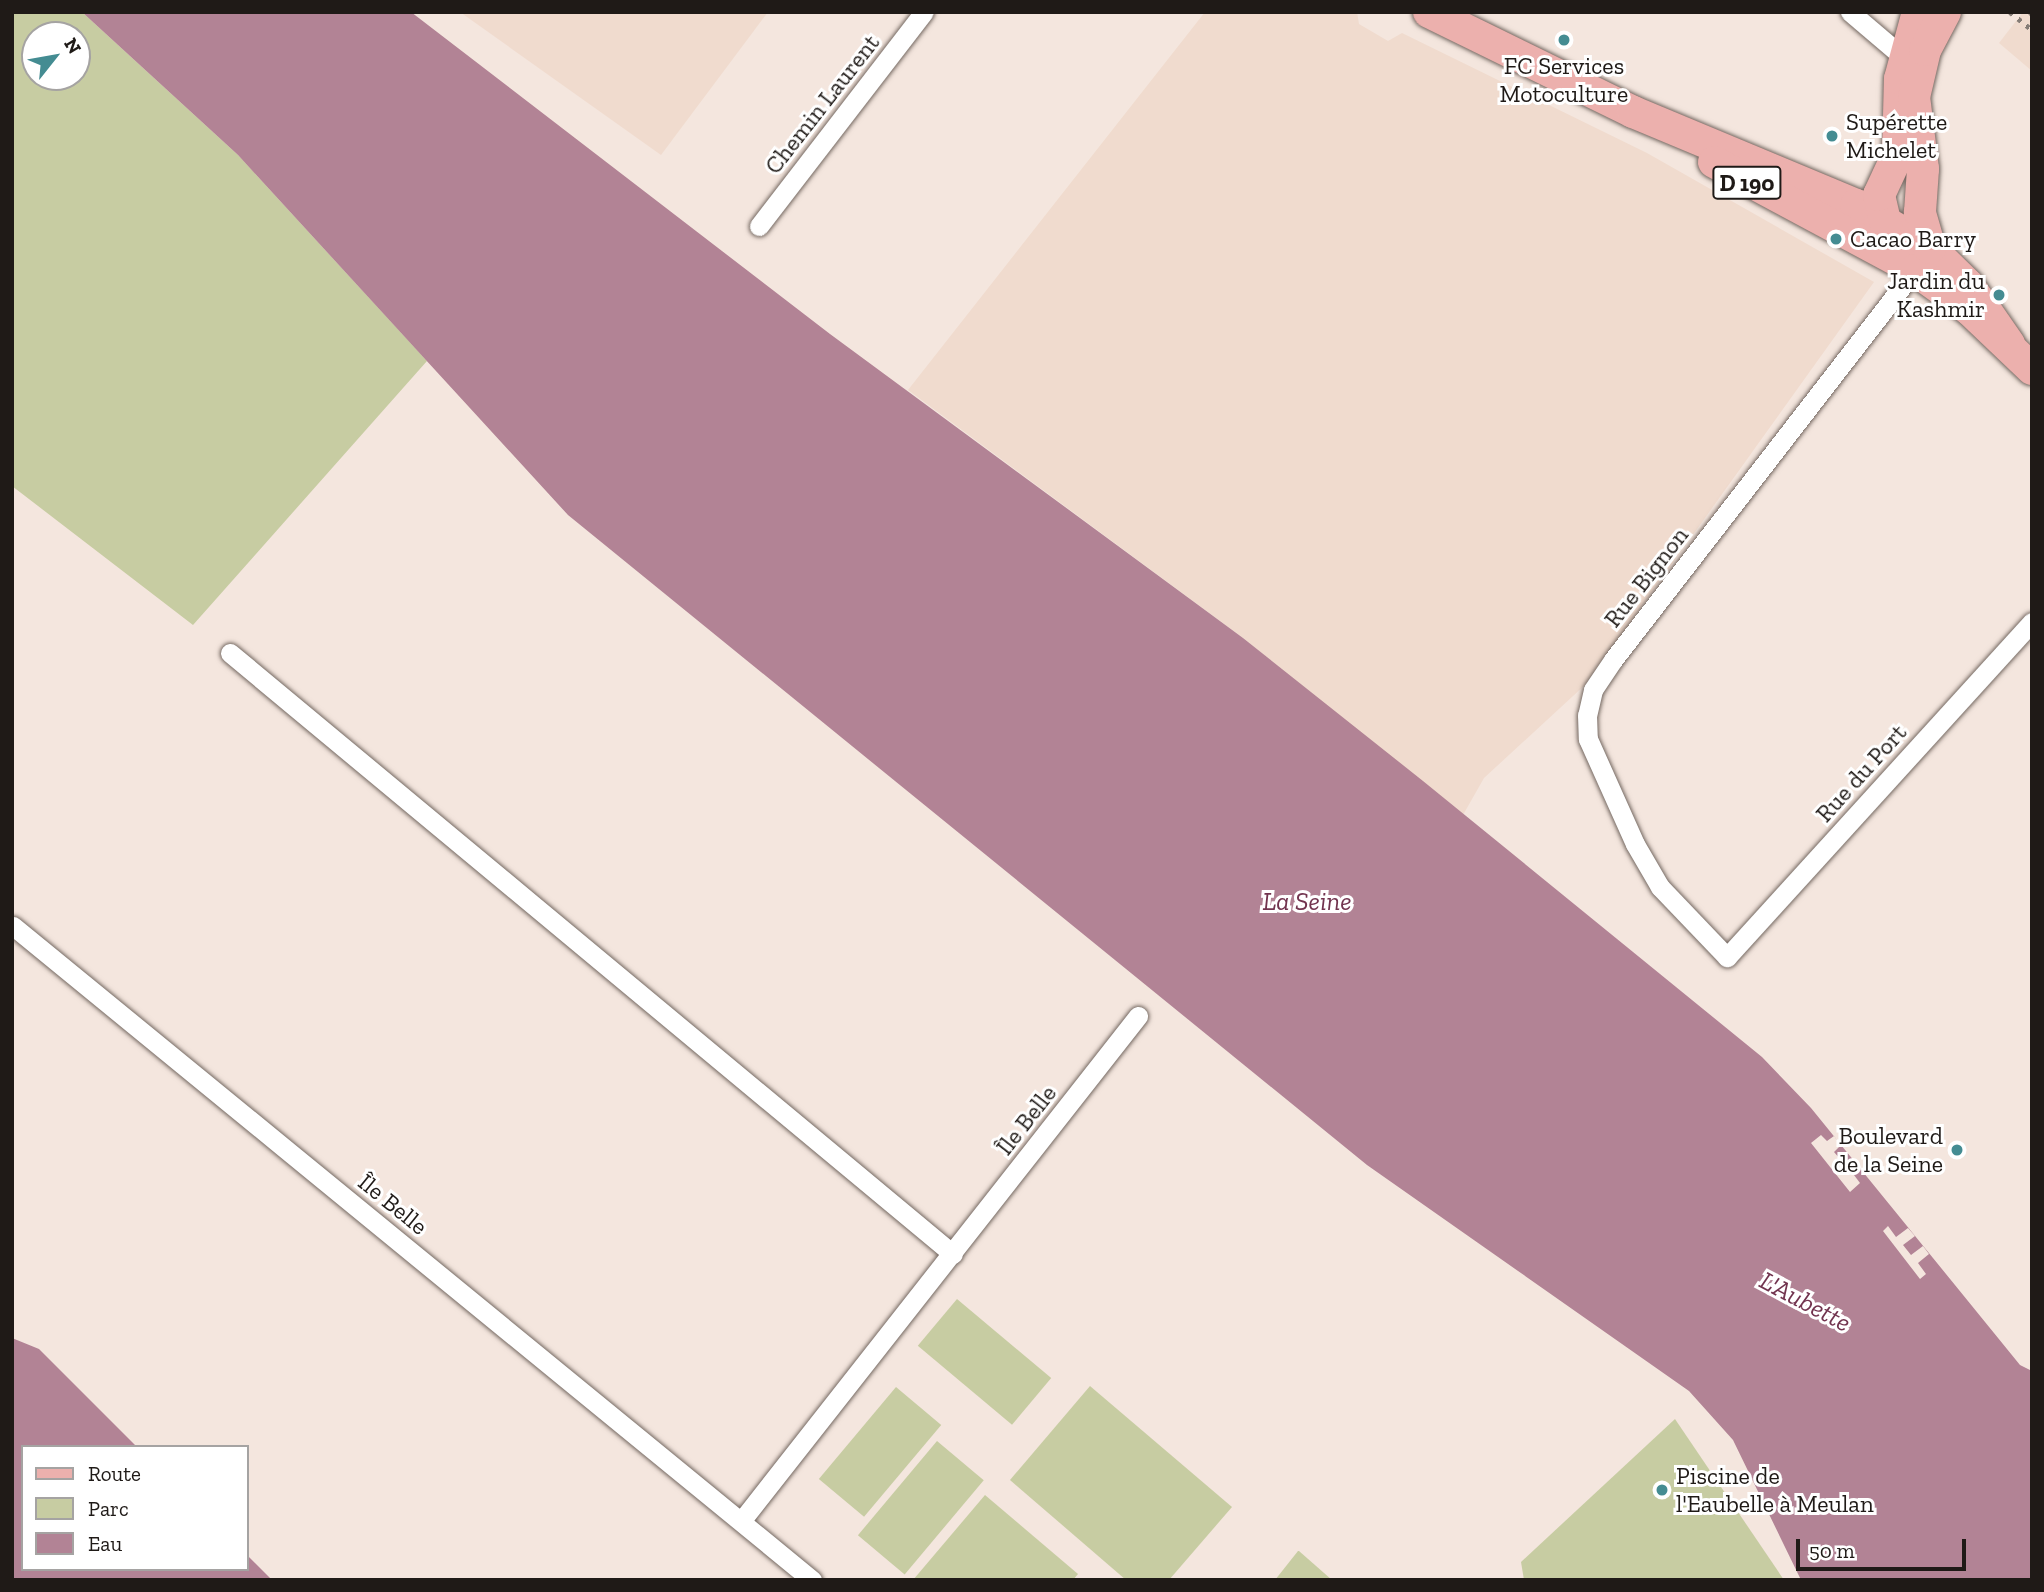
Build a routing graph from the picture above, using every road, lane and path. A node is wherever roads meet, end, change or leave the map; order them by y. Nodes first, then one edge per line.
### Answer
1 (924, 12) edge
2 (1429, 12) edge
3 (1850, 12) edge
4 (1918, 12) edge
5 (1945, 12) edge
6 (1912, 64) junction
7 (760, 226) dead end
8 (1893, 231) junction
9 (2032, 369) edge
10 (2032, 622) edge
11 (230, 653) dead end
12 (12, 926) edge
13 (1727, 957) joint
14 (1138, 1016) dead end
15 (953, 1254) junction
16 (742, 1520) junction
17 (811, 1580) edge

1 - 7 street, Chemin Laurent
2 - 8 main road, D 190
3 - 6 street
4 - 6 main road
5 - 6 main road
6 - 8 main road
6 - 8 main road
8 - 9 main road, D 190
8 - 13 street, Rue Bignon
10 - 13 street, Rue du Port
11 - 15 street
12 - 16 street, Île Belle
14 - 15 street, Île Belle
15 - 16 street, Île Belle
16 - 17 street, Île Belle

